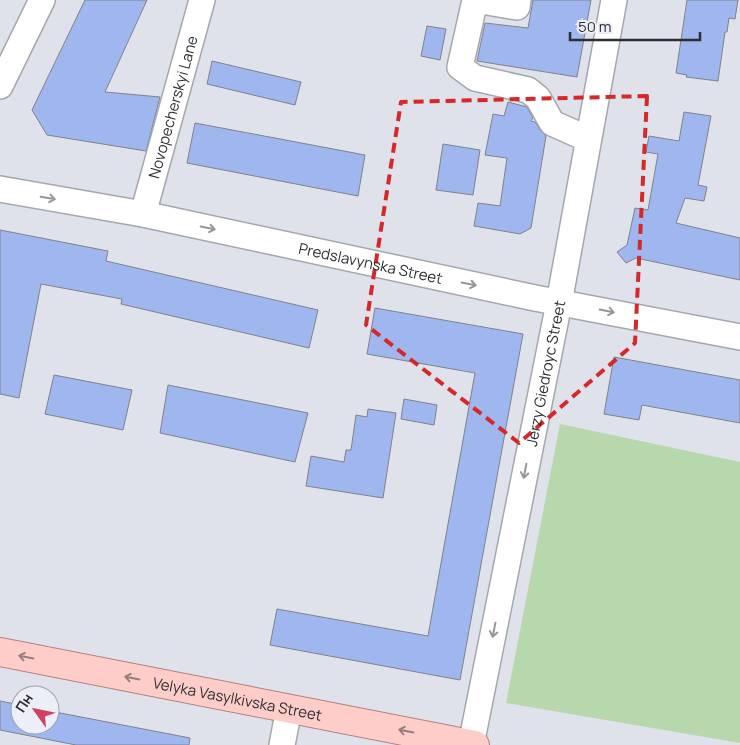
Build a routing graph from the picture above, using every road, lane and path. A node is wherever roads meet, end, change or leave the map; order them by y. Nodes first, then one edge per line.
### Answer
1 (42, 0) edge
2 (202, 0) edge
3 (518, 0) edge
4 (614, 0) edge
5 (0, 86) edge
6 (588, 139) junction
7 (0, 189) edge
8 (143, 214) junction
9 (559, 303) junction
10 (740, 337) edge
11 (0, 652) edge
12 (289, 709) junction
13 (282, 745) edge
14 (472, 745) edge

1 - 5 street
2 - 8 street, Novopecherskyi Lane
3 - 6 street
4 - 6 street, Jerzy Giedroyc Street
6 - 9 street, Jerzy Giedroyc Street
7 -> 8 street, Predslavynska Street
8 -> 9 street, Predslavynska Street
9 -> 10 street, Predslavynska Street
9 -> 14 street, Jerzy Giedroyc Street
12 -> 11 main road, Velyka Vasylkivska Street
12 - 13 street
14 -> 12 main road, Velyka Vasylkivska Street

